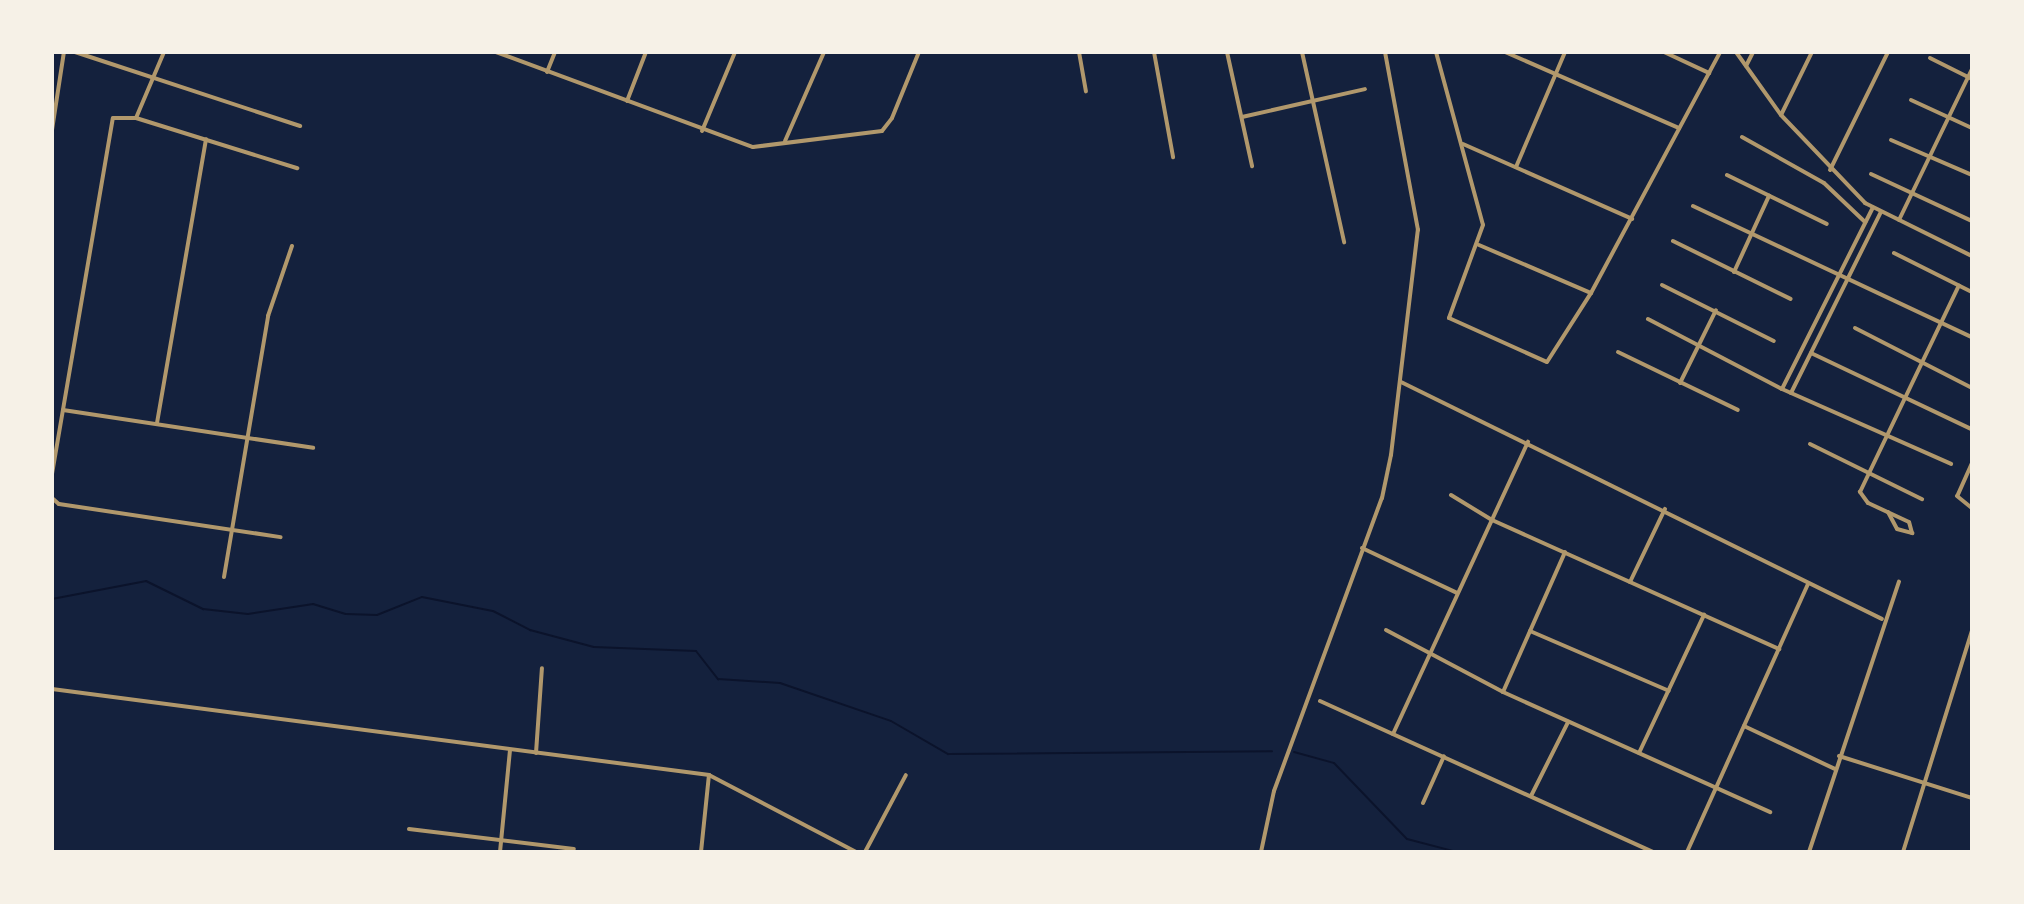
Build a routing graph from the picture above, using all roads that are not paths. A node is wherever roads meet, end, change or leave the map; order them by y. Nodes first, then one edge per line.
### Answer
1 (64, 52) edge
2 (75, 52) edge
3 (164, 52) edge
4 (496, 52) edge
5 (555, 52) edge
6 (646, 52) edge
7 (735, 52) edge
8 (824, 52) edge
9 (919, 52) edge
10 (1079, 52) edge
11 (1154, 52) edge
12 (1227, 52) edge
13 (1302, 52) edge
14 (1385, 52) edge
15 (1436, 52) edge
16 (1505, 52) edge
17 (1565, 52) edge
18 (1664, 52) edge
19 (1720, 52) edge
20 (1736, 52) edge
21 (1753, 52) edge
22 (1812, 52) edge
23 (1888, 52) edge
24 (1930, 58) dead end
25 (1746, 66) junction
26 (1972, 69) edge
27 (547, 72) junction
28 (1710, 73) junction
29 (1555, 74) junction
30 (156, 77) junction
31 (1970, 78) edge
32 (1365, 89) dead end
33 (1086, 91) dead end
34 (1911, 100) dead end
35 (627, 101) junction
36 (1312, 101) junction
37 (1781, 115) junction
38 (1242, 117) junction
39 (1951, 117) junction
40 (136, 118) junction
41 (300, 126) dead end
42 (1679, 128) junction
43 (1972, 128) edge
44 (52, 130) edge
45 (702, 131) junction
46 (1742, 137) dead end
47 (206, 139) junction
48 (1891, 140) dead end
49 (785, 141) junction
50 (1463, 144) junction
51 (1930, 154) junction
52 (1173, 157) dead end
53 (1252, 166) dead end
54 (1516, 167) junction
55 (297, 168) dead end
56 (1830, 170) junction
57 (1871, 174) dead end
58 (1727, 175) dead end
59 (1972, 175) edge
60 (1909, 190) junction
61 (1769, 196) junction
62 (1693, 206) dead end
63 (1873, 207) junction
64 (1881, 212) junction
65 (1632, 219) junction
66 (1899, 220) junction
67 (1972, 221) edge
68 (1865, 222) junction
69 (1827, 224) dead end
70 (1752, 234) junction
71 (1673, 241) dead end
72 (1344, 242) dead end
73 (1479, 245) junction
74 (292, 246) dead end
75 (1894, 253) dead end
76 (1972, 256) edge
77 (1734, 272) junction
78 (1836, 274) junction
79 (1846, 279) junction
80 (1662, 285) dead end
81 (1959, 285) junction
82 (1972, 292) edge
83 (1591, 293) junction
84 (1791, 299) dead end
85 (1716, 310) junction
86 (1648, 319) dead end
87 (1941, 322) junction
88 (1855, 328) dead end
89 (1972, 337) edge
90 (1774, 341) dead end
91 (1699, 345) junction
92 (1618, 352) dead end
93 (1811, 353) junction
94 (1921, 361) junction
95 (1401, 382) junction
96 (1680, 383) junction
97 (1972, 388) edge
98 (1782, 389) junction
99 (1791, 393) junction
100 (1904, 397) junction
101 (63, 410) junction
102 (1738, 410) dead end
103 (157, 423) junction
104 (1971, 429) edge
105 (1886, 435) junction
106 (244, 438) junction
107 (1528, 442) junction
108 (1810, 444) dead end
109 (313, 448) dead end
110 (1972, 463) edge
111 (1951, 464) dead end
112 (1869, 472) junction
113 (52, 474) edge
114 (1451, 495) dead end
115 (52, 498) edge
116 (1922, 499) dead end
117 (1972, 508) edge
118 (1665, 509) junction
119 (1888, 512) junction
120 (1492, 520) junction
121 (232, 530) junction
122 (281, 537) dead end
123 (1362, 548) junction
124 (1565, 552) junction
125 (224, 577) dead end
126 (1630, 582) junction
127 (1899, 582) dead end
128 (1808, 584) junction
129 (1458, 594) junction
130 (1704, 615) junction
131 (1882, 619) junction
132 (1386, 630) dead end
133 (1972, 630) edge
134 (1530, 631) junction
135 (1779, 649) junction
136 (1427, 653) junction
137 (542, 668) dead end
138 (52, 689) edge
139 (1669, 691) junction
140 (1503, 692) junction
141 (1320, 701) dead end
142 (1568, 722) junction
143 (1744, 726) junction
144 (1393, 734) junction
145 (510, 750) junction
146 (536, 753) junction
147 (1639, 753) junction
148 (1444, 756) junction
149 (1839, 756) junction
150 (1835, 769) junction
151 (709, 775) junction
152 (906, 775) dead end
153 (1925, 784) junction
154 (1716, 788) junction
155 (1531, 796) junction
156 (1972, 798) edge
157 (1423, 803) dead end
158 (1770, 812) dead end
159 (409, 829) dead end
160 (502, 840) junction
161 (574, 849) dead end
162 (500, 852) edge
163 (701, 852) edge
164 (856, 852) edge
165 (865, 852) edge
166 (1261, 852) edge
167 (1653, 852) edge
168 (1687, 852) edge
169 (1809, 852) edge
170 (1903, 852) edge

1 - 44 street
2 - 30 street
3 - 30 street
4 - 27 street
5 - 27 street
6 - 35 street
7 - 45 street
8 - 49 street
9 - 49 street
10 - 33 street
11 - 52 street
12 - 38 street
13 - 36 street
14 - 95 street
15 - 50 street
16 - 29 street
17 - 29 street
18 - 28 street
19 - 28 street
20 - 25 street
21 - 25 street
22 - 37 street
23 - 56 street
24 - 31 street
25 - 37 street
26 - 31 street
27 - 35 street
28 - 42 street
29 - 42 street
29 - 54 street
30 - 40 street
30 - 41 street
31 - 39 street
32 - 36 street
34 - 39 street
35 - 45 street
36 - 38 street
36 - 72 street
37 - 56 street
38 - 53 street
39 - 43 street
39 - 51 street
40 - 47 street
40 - 101 street
42 - 65 street
45 - 49 street
46 - 68 street
47 - 55 street
47 - 103 street
48 - 51 street
50 - 54 street
50 - 73 street
51 - 59 street
51 - 60 street
54 - 65 street
56 - 63 street
57 - 60 street
58 - 61 street
60 - 66 street
60 - 67 street
61 - 69 street
61 - 70 street
62 - 70 street
63 - 64 street
63 - 68 street
64 - 66 street
64 - 79 street
65 - 83 street
66 - 76 street
68 - 78 street
70 - 77 street
70 - 78 street
71 - 77 street
73 - 83 street
73 - 83 street
74 - 106 street
75 - 81 street
77 - 84 street
78 - 79 street
78 - 98 street
79 - 87 street
79 - 93 street
80 - 85 street
81 - 82 street
81 - 87 street
85 - 90 street
85 - 91 street
86 - 91 street
87 - 89 street
87 - 94 street
88 - 94 street
91 - 96 street
91 - 98 street
92 - 96 street
93 - 99 street
93 - 100 street
94 - 97 street
94 - 100 street
95 - 107 street
95 - 123 street
96 - 102 street
98 - 99 street
99 - 105 street
100 - 104 street
100 - 105 street
101 - 103 street
101 - 113 street
103 - 106 street
105 - 111 street
105 - 112 street
106 - 109 street
106 - 121 street
107 - 118 street
107 - 120 street
108 - 112 street
110 - 117 street
112 - 116 street
112 - 119 street
114 - 120 street
115 - 121 street
118 - 126 street
118 - 128 street
119 - 119 street
120 - 124 street
120 - 129 street
121 - 122 street
121 - 125 street
123 - 129 street
123 - 166 street
124 - 126 street
124 - 134 street
126 - 130 street
127 - 131 street
128 - 131 street
128 - 135 street
129 - 136 street
130 - 135 street
130 - 139 street
131 - 149 street
132 - 136 street
133 - 153 street
134 - 139 street
134 - 140 street
135 - 143 street
136 - 140 street
136 - 144 street
137 - 146 street
138 - 145 street
139 - 147 street
140 - 142 street
141 - 144 street
142 - 147 street
142 - 155 street
143 - 150 street
143 - 154 street
144 - 148 street
145 - 146 street
145 - 160 street
146 - 151 street
147 - 154 street
148 - 155 street
148 - 157 street
149 - 150 street
149 - 153 street
150 - 169 street
151 - 163 street
151 - 164 street
152 - 165 street
153 - 156 street
153 - 170 street
154 - 158 street
154 - 168 street
155 - 167 street
159 - 160 street
160 - 161 street
160 - 162 street

